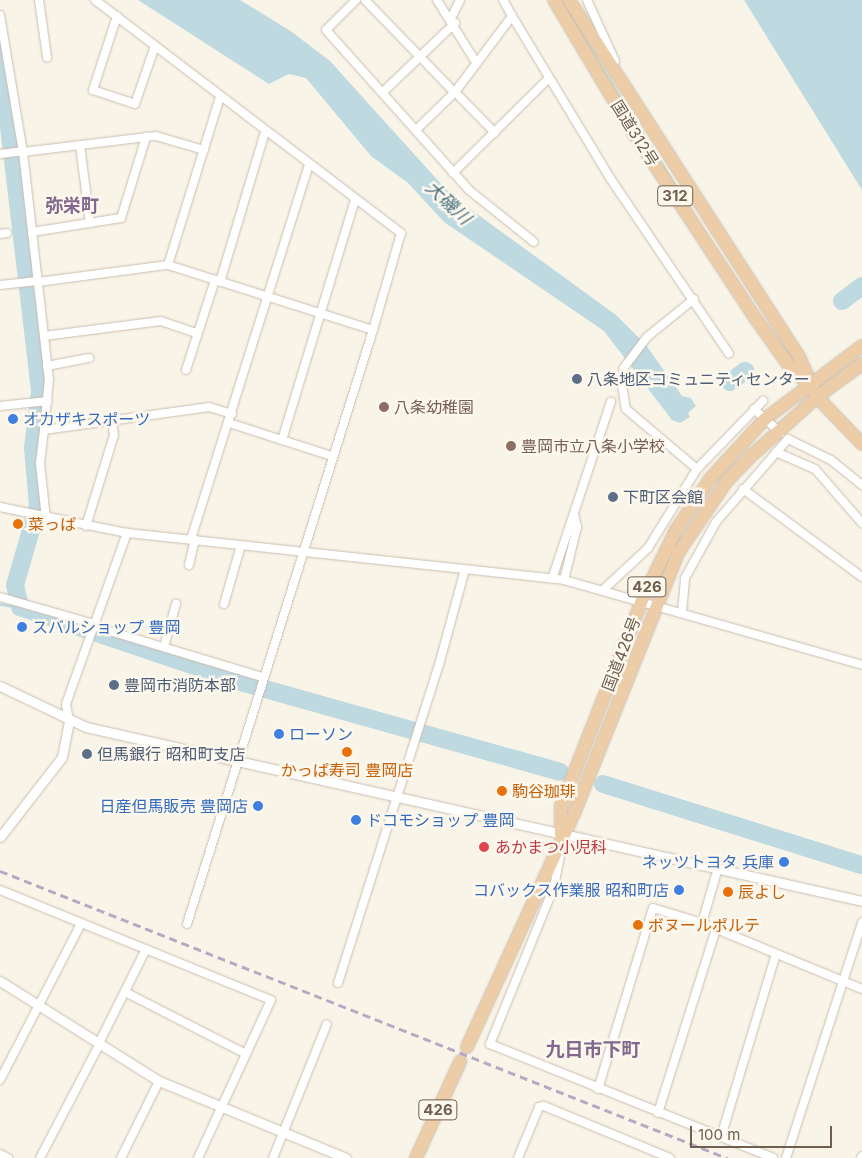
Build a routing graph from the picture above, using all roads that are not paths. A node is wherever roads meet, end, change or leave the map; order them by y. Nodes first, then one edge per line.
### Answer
1 (39, 0) edge
2 (95, 0) edge
3 (356, 0) edge
4 (365, 0) edge
5 (437, 0) edge
6 (460, 0) edge
7 (503, 0) edge
8 (554, 0) edge
9 (569, 0) edge
10 (587, 0) edge
11 (0, 15) edge
12 (117, 16) junction
13 (512, 16) junction
14 (453, 20) junction
15 (155, 46) junction
16 (46, 57) dead end
17 (420, 57) junction
18 (615, 61) dead end
19 (477, 64) junction
20 (548, 79) junction
21 (383, 92) junction
22 (455, 92) junction
23 (220, 97) junction
24 (416, 130) junction
25 (265, 132) junction
26 (495, 133) junction
27 (146, 137) junction
28 (80, 145) junction
29 (204, 150) junction
30 (21, 152) junction
31 (4, 153) edge
32 (309, 166) junction
33 (453, 173) junction
34 (355, 199) junction
35 (90, 223) junction
36 (32, 232) junction
37 (534, 242) dead end
38 (168, 265) junction
39 (36, 281) junction
40 (217, 281) junction
41 (0, 285) edge
42 (270, 296) junction
43 (694, 299) junction
44 (320, 312) junction
45 (373, 330) junction
46 (196, 333) junction
47 (44, 336) junction
48 (862, 346) edge
49 (729, 354) dead end
50 (89, 358) dead end
51 (862, 364) edge
52 (48, 366) junction
53 (186, 370) dead end
54 (808, 384) junction
55 (817, 397) junction
56 (46, 401) junction
57 (763, 401) dead end
58 (611, 402) dead end
59 (0, 406) edge
60 (754, 409) junction
61 (232, 414) junction
62 (765, 419) junction
63 (112, 420) junction
64 (229, 423) junction
65 (44, 430) junction
66 (778, 430) junction
67 (788, 439) junction
68 (282, 440) junction
69 (862, 444) edge
70 (776, 452) junction
71 (332, 456) junction
72 (697, 469) junction
73 (862, 485) edge
74 (743, 489) junction
75 (0, 507) edge
76 (574, 514) junction
77 (46, 519) junction
78 (862, 523) edge
79 (86, 526) junction
80 (127, 533) junction
81 (193, 539) junction
82 (242, 545) junction
83 (302, 552) junction
84 (188, 565) dead end
85 (465, 569) junction
86 (862, 577) edge
87 (552, 579) junction
88 (564, 580) junction
89 (603, 590) junction
90 (0, 597) edge
91 (642, 600) junction
92 (176, 604) dead end
93 (224, 604) dead end
94 (655, 604) junction
95 (682, 613) junction
96 (94, 625) junction
97 (164, 647) junction
98 (862, 665) edge
99 (262, 677) junction
100 (0, 686) edge
101 (69, 721) junction
102 (237, 759) junction
103 (396, 796) junction
104 (561, 834) junction
105 (0, 837) edge
106 (718, 868) junction
107 (0, 890) edge
108 (862, 901) edge
109 (862, 922) edge
110 (702, 923) junction
111 (81, 924) junction
112 (187, 924) dead end
113 (716, 929) junction
114 (146, 949) junction
115 (776, 954) junction
116 (841, 980) junction
117 (0, 981) edge
118 (338, 983) dead end
119 (862, 988) edge
120 (124, 992) junction
121 (39, 1005) junction
122 (328, 1024) dead end
123 (100, 1043) junction
124 (467, 1046) dead end
125 (246, 1054) junction
126 (460, 1062) dead end
127 (0, 1080) edge
128 (160, 1080) junction
129 (598, 1089) junction
130 (221, 1108) junction
131 (658, 1113) junction
132 (283, 1133) junction
133 (720, 1137) junction
134 (0, 1154) edge
135 (8, 1158) edge
136 (40, 1158) edge
137 (121, 1158) edge
138 (198, 1158) edge
139 (273, 1158) edge
140 (346, 1158) edge
141 (416, 1158) edge
142 (518, 1158) edge
143 (670, 1158) edge
144 (773, 1158) edge
145 (786, 1158) edge

1 - 16 street
2 - 12 street
3 - 21 street
4 - 17 street
5 - 14 street
6 - 14 street
7 - 13 street
8 - 54 highway, 国道312号 / 312
9 - 54 highway, 国道312号 / 312
10 - 18 street
11 - 30 street
12 - 15 street
12 - 15 street
13 - 19 street
13 - 20 street
14 - 17 street
14 - 19 street
15 - 23 street
17 - 21 street
17 - 22 street
19 - 22 street
20 - 26 street
20 - 43 street
21 - 24 street
22 - 24 street
22 - 26 street
23 - 25 street
23 - 29 street
24 - 33 street
25 - 32 street
25 - 40 street
26 - 33 street
27 - 28 street
27 - 29 street
27 - 35 street
28 - 30 street
28 - 35 street
29 - 38 street
30 - 31 street
30 - 36 street
32 - 34 street
32 - 42 street
33 - 37 street
34 - 44 street
34 - 45 street
35 - 36 street
36 - 39 street
38 - 39 street
38 - 40 street
39 - 41 street
39 - 47 street
40 - 42 street
40 - 46 street
42 - 44 street
42 - 61 street
43 - 49 street
43 - 72 street
44 - 45 street
44 - 68 street
45 - 71 street
46 - 47 street
46 - 53 street
47 - 52 street
48 - 54 highway, 国道426号 / 426
50 - 52 street
51 - 55 highway, 国道426号 / 426
52 - 56 street
54 - 55 highway, 国道312号 / 312
54 - 62 highway, 国道426号 / 426
55 - 66 highway, 国道426号 / 426
55 - 69 highway, 国道312号 / 312
56 - 59 street
56 - 65 street
57 - 60 street
58 - 76 street
60 - 62 street
60 - 72 street
61 - 63 street
61 - 64 street
62 - 66 street
62 - 91 highway, 国道426号 / 426
63 - 65 street
63 - 79 street
64 - 68 street
64 - 81 street
65 - 77 street
66 - 67 street
66 - 94 highway, 国道426号 / 426
67 - 70 street
67 - 73 street
68 - 71 street
70 - 74 street
70 - 78 street
71 - 83 street
72 - 89 street
74 - 86 street
74 - 95 street
75 - 77 street
76 - 87 street
76 - 88 street
77 - 79 street
79 - 80 street
80 - 81 street
80 - 96 street
81 - 82 street
81 - 84 street
82 - 83 street
82 - 93 street
83 - 85 street
83 - 99 street
85 - 87 street
85 - 103 street
87 - 88 street
88 - 89 street
89 - 91 street
90 - 96 street
91 - 94 street
91 - 104 highway, 国道426号 / 426
92 - 97 street
94 - 95 street
94 - 104 highway, 国道426号 / 426
95 - 98 street
96 - 97 street
96 - 101 street
97 - 99 street
99 - 102 street
100 - 101 street
101 - 102 street
101 - 105 street
102 - 103 street
102 - 112 street
103 - 104 street
103 - 118 street
104 - 106 street
104 - 124 highway, 国道426号 / 426
104 - 129 street
106 - 108 street
106 - 110 street
107 - 111 street
109 - 116 street
110 - 113 street
110 - 129 street
111 - 114 street
111 - 121 street
113 - 115 street
113 - 131 street
114 - 120 street
114 - 125 street
115 - 116 street
115 - 133 street
116 - 119 street
116 - 145 street
117 - 121 street
120 - 123 street
120 - 125 street
121 - 123 street
121 - 127 street
122 - 132 street
123 - 128 street
123 - 136 street
125 - 130 street
126 - 141 highway, 426
128 - 130 street
128 - 137 street
129 - 131 street
130 - 132 street
130 - 138 street
131 - 133 street
132 - 139 street
132 - 140 street
133 - 144 street
134 - 135 street
142 - 143 street

